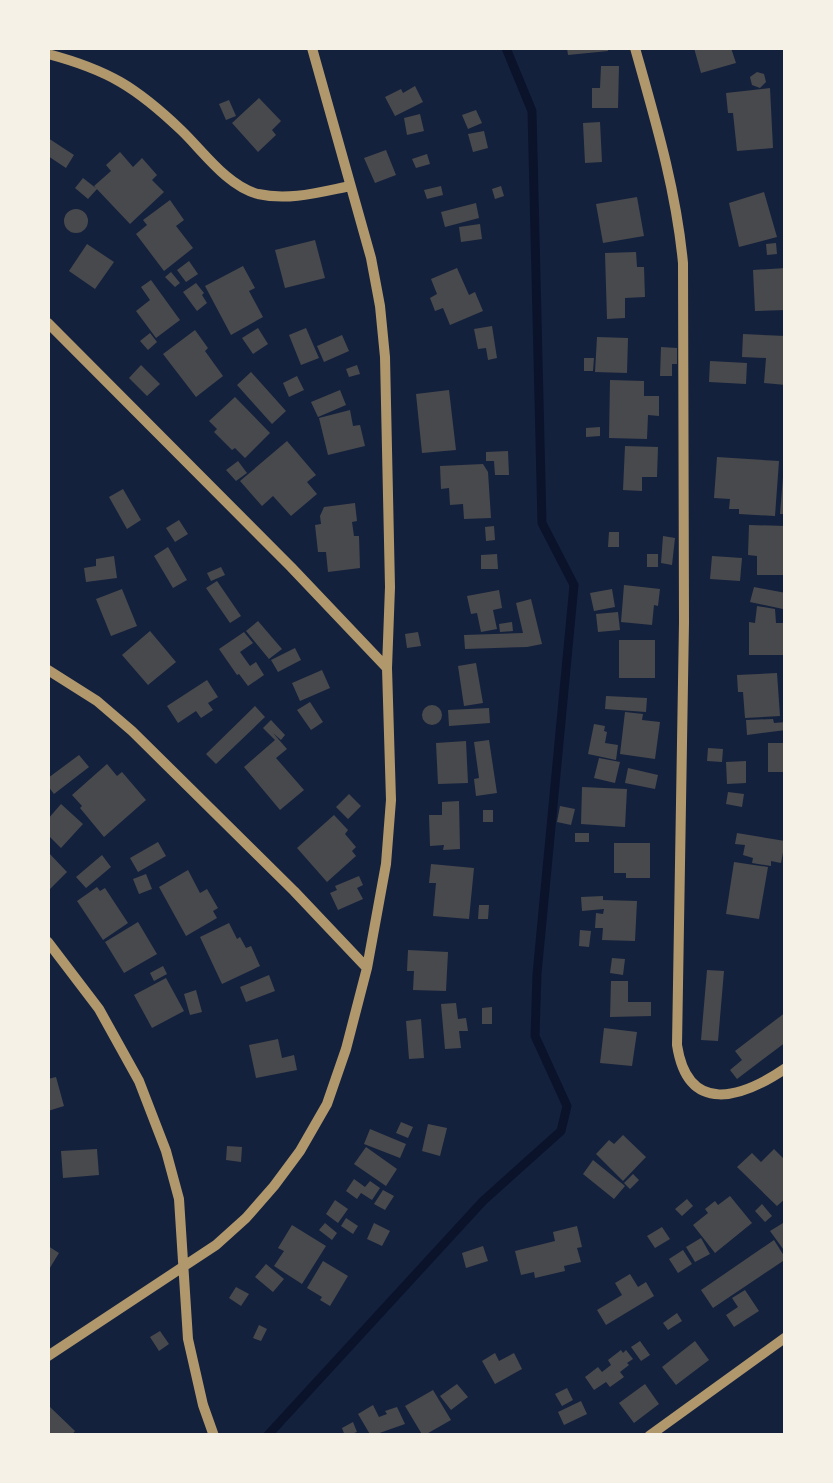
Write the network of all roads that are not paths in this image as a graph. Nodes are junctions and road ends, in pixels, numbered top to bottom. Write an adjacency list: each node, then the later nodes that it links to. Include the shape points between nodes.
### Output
1 (312, 48): 4 (street)
2 (635, 48): 10 (street, via 668,165 684,263 679,1059 694,1084 716,1096 747,1090)
3 (48, 54): 4 (street, via 112,76 253,193 300,196)
4 (350, 186): 6 (street, via 371,258 385,357)
5 (48, 323): 6 (street)
6 (387, 668): 9 (street, via 386,864)
7 (48, 670): 9 (street, via 132,731)
8 (48, 942): 11 (street, via 99,1009 139,1081 179,1199)
9 (367, 968): 11 (street, via 327,1104 300,1151 246,1218)
10 (786, 1068)
11 (185, 1267): 13 (street); 14 (street, via 188,1338)
12 (786, 1337): 15 (street)
13 (48, 1356)
14 (214, 1436)
15 (649, 1436)

